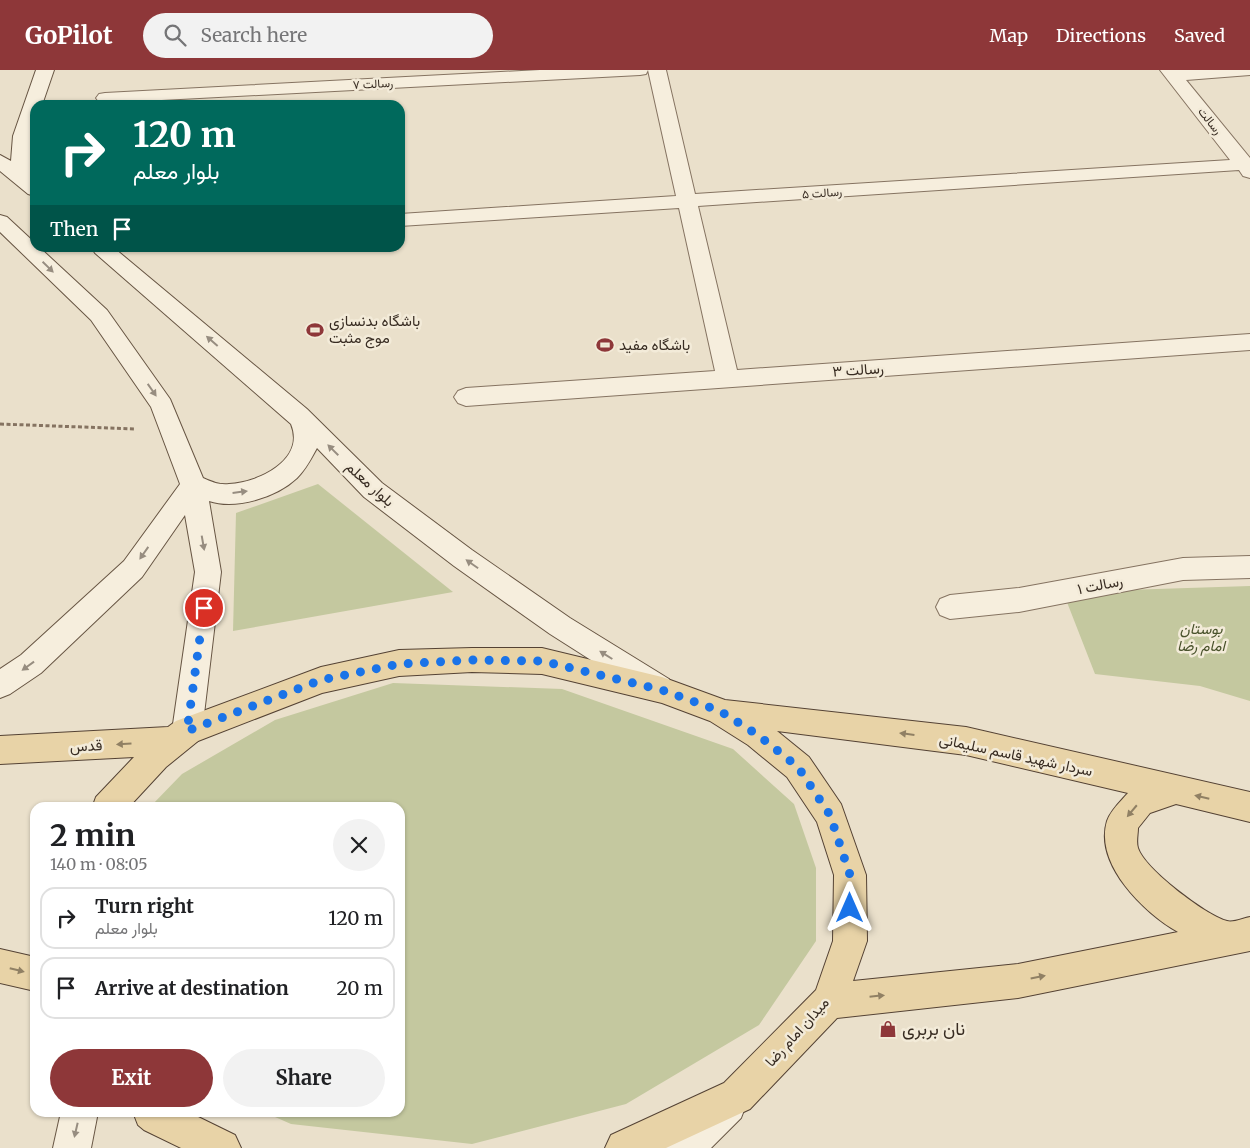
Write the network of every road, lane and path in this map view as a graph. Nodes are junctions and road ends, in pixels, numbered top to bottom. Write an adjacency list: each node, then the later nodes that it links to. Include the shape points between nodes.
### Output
1 (45, 70): 7 (street)
2 (640, 70): 6 (street, رسالت ۷)
3 (657, 70): 13 (street)
4 (1250, 70): 5 (street)
5 (1172, 73): 10 (street, رسالت)
6 (105, 98)
7 (35, 100)
8 (30, 113): 11 (street, via 22,136)
9 (0, 161): 11 (street)
10 (1248, 167): 13 (street, رسالت ۵)
11 (20, 177): 12 (street)
12 (30, 186)
13 (687, 202): 14 (street, رسالت ۵); 20 (street)
14 (405, 220)
15 (0, 221): 16 (street, one-way to 16)
16 (30, 249)
17 (33, 252): 24 (street, one-way to 24, via 99,315 162,405)
18 (107, 252): 22 (street, بلوار معلم, one-way to 18)
19 (1250, 342): 20 (street, رسالت ۳)
20 (728, 379): 21 (street, رسالت ۳)
21 (466, 397)
22 (299, 415): 25 (street, one-way to 22, via 215,493 242,493 269,485 290,470 304,451 306,432); 29 (street, بلوار معلم, one-way to 22, via 560,626 373,490)
23 (0, 424): 24 (path)
24 (172, 430): 25 (street)
25 (193, 485): 28 (street, one-way to 28, via 133,568 31,664); 31 (street, one-way to 31, via 208,572)
26 (1250, 566): 27 (street, رسالت ۱, via 1183,569 1019,600)
27 (950, 607)
28 (0, 684)
29 (662, 690): 30 (main road, میدان امام رضا); 31 (main road, میدان امام رضا, via 542,661 399,664 321,680)
30 (720, 711): 33 (main road, سردار شهید قاسم سلیمانی, one-way to 30, via 966,742); 39 (main road, میدان امام رضا, via 758,735 798,767 830,815 850,875 850,941)
31 (180, 736): 32 (main road, قدس, one-way to 32); 34 (main road, میدان امام رضا, via 132,779)
32 (0, 750)
33 (1175, 790): 35 (main road, سردار شهید قاسم سلیمانی, one-way to 33); 36 (main road, one-way to 36, via 1140,802 1122,823 1122,853 1143,882 1186,918)
34 (112, 802)
35 (1250, 807)
36 (1238, 936): 39 (main road, one-way to 36, via 1018,981)
37 (0, 966): 38 (main road, one-way to 38)
38 (30, 973)
39 (829, 1001): 40 (main road, میدان امام رضا)
40 (737, 1096): 45 (main road, میدان امام رضا); 46 (street)
41 (79, 1117): 43 (street, one-way to 43)
42 (157, 1117): 44 (main road)
43 (72, 1148)
44 (222, 1148)
45 (624, 1148)
46 (684, 1148)

